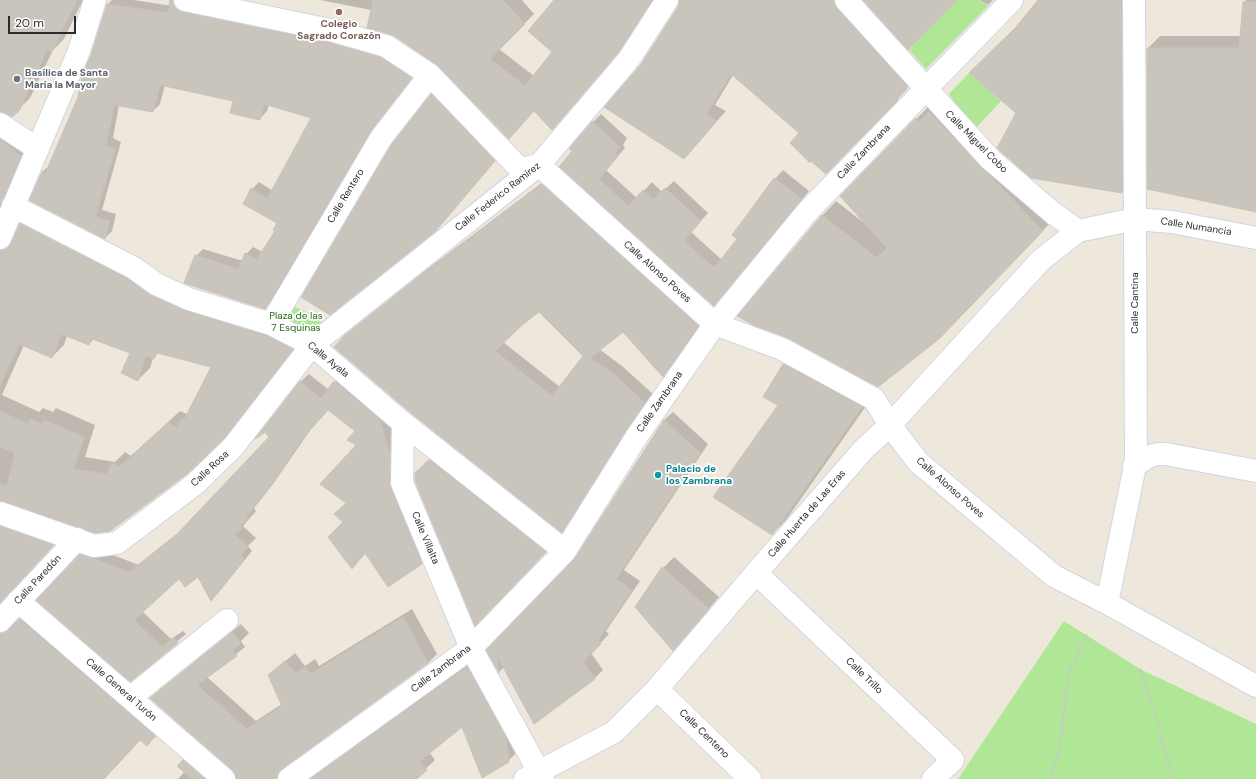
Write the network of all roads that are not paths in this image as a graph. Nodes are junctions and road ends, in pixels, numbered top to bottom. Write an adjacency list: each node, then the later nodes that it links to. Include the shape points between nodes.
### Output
1 (95, 0): 10 (street, via 79,51)
2 (185, 0): 7 (street, via 330,30 386,46)
3 (667, 0): 11 (street, Calle Federico Ramírez, via 629,59)
4 (846, 0): 8 (street, Calle Miguel Cobo)
5 (1012, 0): 8 (street, Calle Zambrana)
6 (1134, 0): 13 (street, Calle Cantina)
7 (430, 74): 11 (street, via 520,169); 17 (street, Calle Rentero, via 381,138)
8 (925, 89): 14 (street, Calle Miguel Cobo, via 990,159); 18 (street, Calle Zambrana, via 807,212)
9 (0, 124): 10 (street)
10 (38, 149): 12 (street)
11 (539, 165): 18 (street, Calle Alonso Poves); 19 (street, Calle Federico Ramírez)
12 (13, 206): 15 (street); 17 (street, Calle Ayala, via 134,268 156,284 189,299)
13 (1135, 219): 14 (street); 16 (street, Calle Numancia, via 1172,222); 22 (street, Calle Cantina)
14 (1078, 231): 21 (street, Calle Huerta de Las Eras, via 1041,260)
15 (0, 238)
16 (1256, 238)
17 (271, 324): 19 (street, Calle Ayala)
18 (715, 324): 21 (street, Calle Alonso Poves, via 782,349 874,399); 26 (street, Calle Zambrana, via 637,436)
19 (312, 345): 20 (street, Calle Ayala); 25 (street, Calle Rosa, via 233,447 195,484 117,543 94,546)
20 (403, 423): 26 (street, Calle Ayala); 32 (street, Calle Villalta, via 402,483)
21 (890, 425): 27 (street, Calle Huerta de Las Eras, via 864,449); 29 (street, Calle Alonso Poves, via 918,462 1054,576)
22 (1134, 466): 23 (street, via 1150,456 1166,454); 29 (street, Calle Cantina)
23 (1256, 471)
24 (0, 514): 25 (street, Calle Rosa)
25 (77, 539): 28 (street, Calle Paredón)
26 (565, 551): 32 (street, Calle Zambrana)
27 (756, 572): 34 (street, Calle Huerta de Las Eras); 40 (street, Calle Trillo, via 953,760)
28 (18, 601): 31 (street, Calle Paredón); 35 (street, Calle General Turón)
29 (1107, 603): 33 (street, Calle Alonso Poves)
30 (227, 620): 35 (street)
31 (0, 621)
32 (471, 648): 36 (street, Calle Villalta); 38 (street, Calle Zambrana)
33 (1256, 686)
34 (657, 690): 36 (street, Calle Huerta de Las Eras, via 614,732); 39 (street, Calle Centeno)
35 (131, 698): 37 (street, Calle General Turón)
36 (536, 776)
37 (224, 779)
38 (289, 779)
39 (750, 779)
40 (933, 779)

